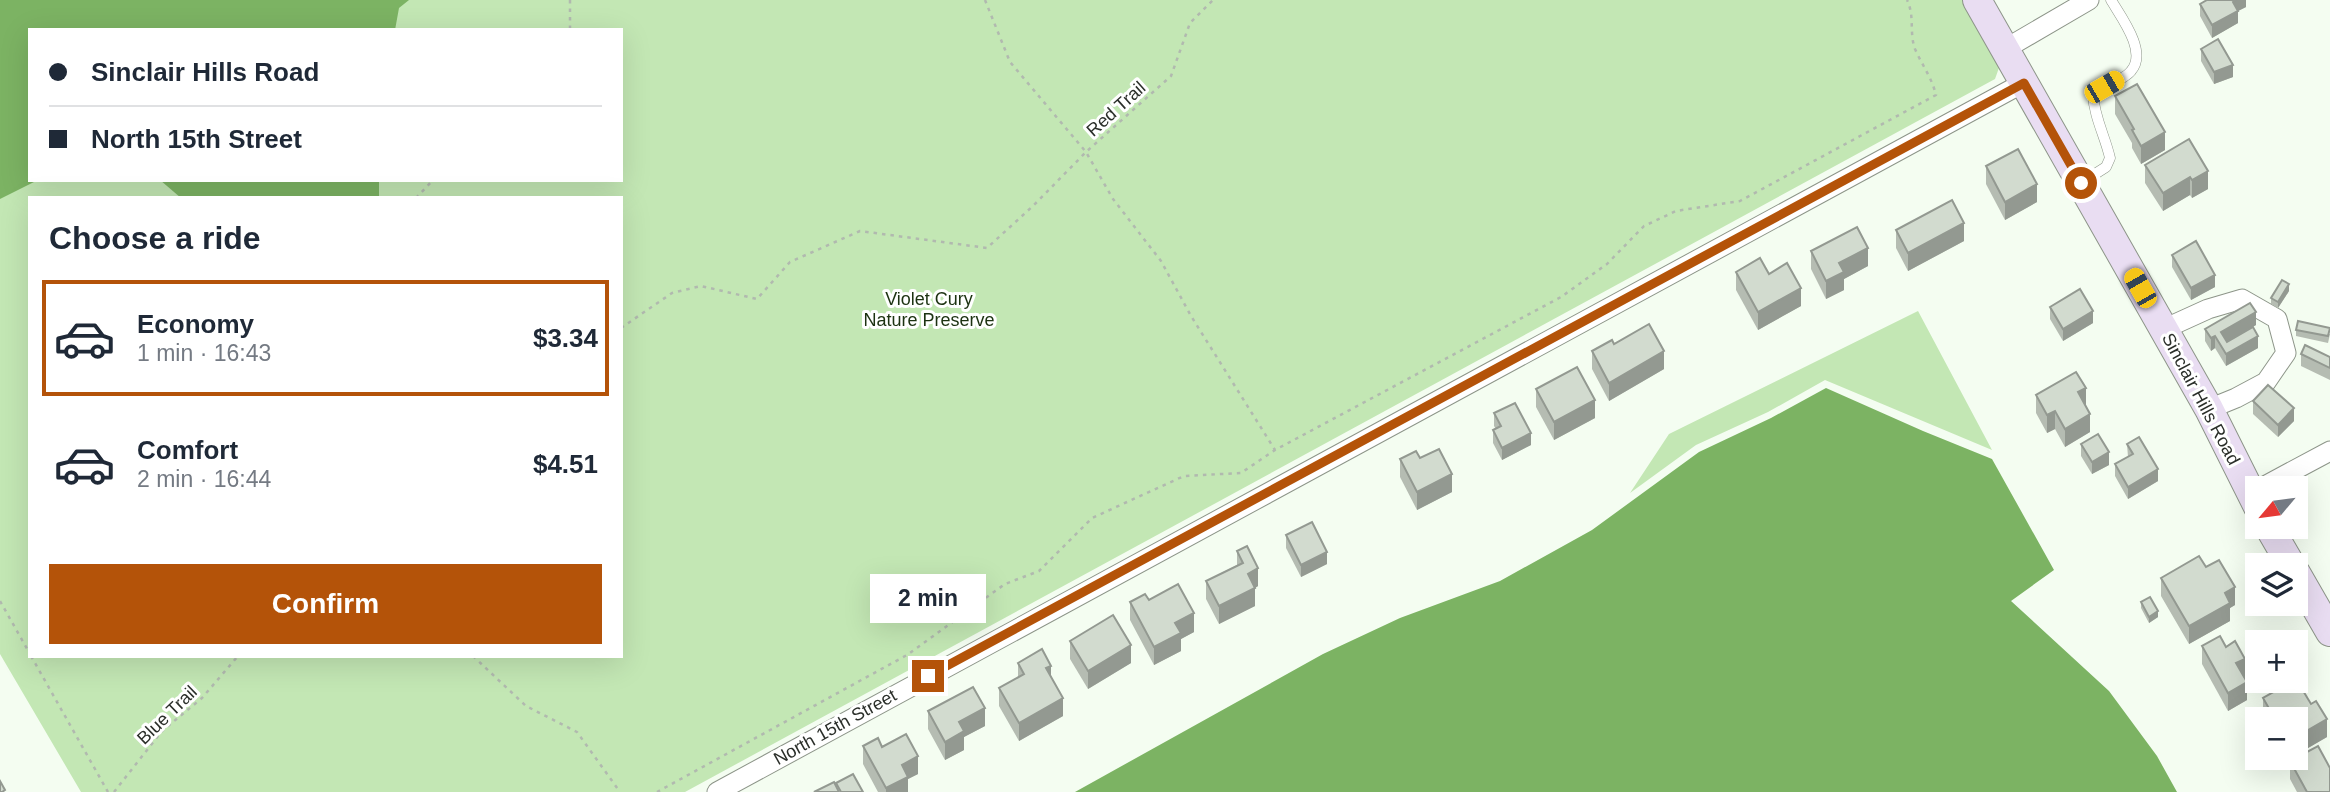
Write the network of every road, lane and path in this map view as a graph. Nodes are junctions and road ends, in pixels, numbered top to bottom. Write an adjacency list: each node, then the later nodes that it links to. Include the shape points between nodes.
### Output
1 (570, 0): 8 (path)
2 (985, 0): 11 (path, Red Trail, via 1010,61)
3 (1213, 0): 11 (path, Red Trail, via 1190,23 1171,76)
4 (1907, 0): 18 (path, via 1912,9 1914,47 1936,95 1740,201 1676,211 1644,226 1607,264 1561,297)
5 (1977, 0): 9 (street, Sinclair Hills Road)
6 (2088, 0): 9 (street)
7 (2111, 0): 13 (lane, via 2132,36 2137,57 2132,71 2093,94 2094,112 2110,158 2105,167)
8 (570, 28)
9 (2005, 49): 10 (street, Sinclair Hills Road)
10 (2024, 83): 13 (street, Sinclair Hills Road); 33 (street, North 15th Street)
11 (1086, 152): 15 (path, via 987,248 860,231 790,262 757,299 701,286 671,293); 18 (path, via 1113,199 1161,261)
12 (431, 182): 14 (path)
13 (2081, 183): 16 (street, Sinclair Hills Road)
14 (418, 196)
15 (623, 327)
16 (2164, 329): 17 (street, Sinclair Hills Road); 17 (street, via 2242,299 2277,319 2286,353 2266,382)
17 (2209, 409): 20 (street, Sinclair Hills Road)
18 (1275, 450): 32 (path, via 1241,473 1184,476 1092,518 1039,571 1005,584 907,655)
19 (2330, 451): 21 (street)
20 (2246, 476)
21 (2289, 476)
22 (2308, 594): 24 (street)
23 (0, 601): 25 (path)
24 (2330, 632)
25 (28, 651)
26 (32, 658): 29 (path)
27 (236, 658): 30 (path, Blue Trail, via 202,698 162,731)
28 (475, 658): 31 (path, via 526,706 577,732)
29 (108, 792)
30 (114, 792)
31 (620, 792)
32 (657, 792)
33 (717, 792)

